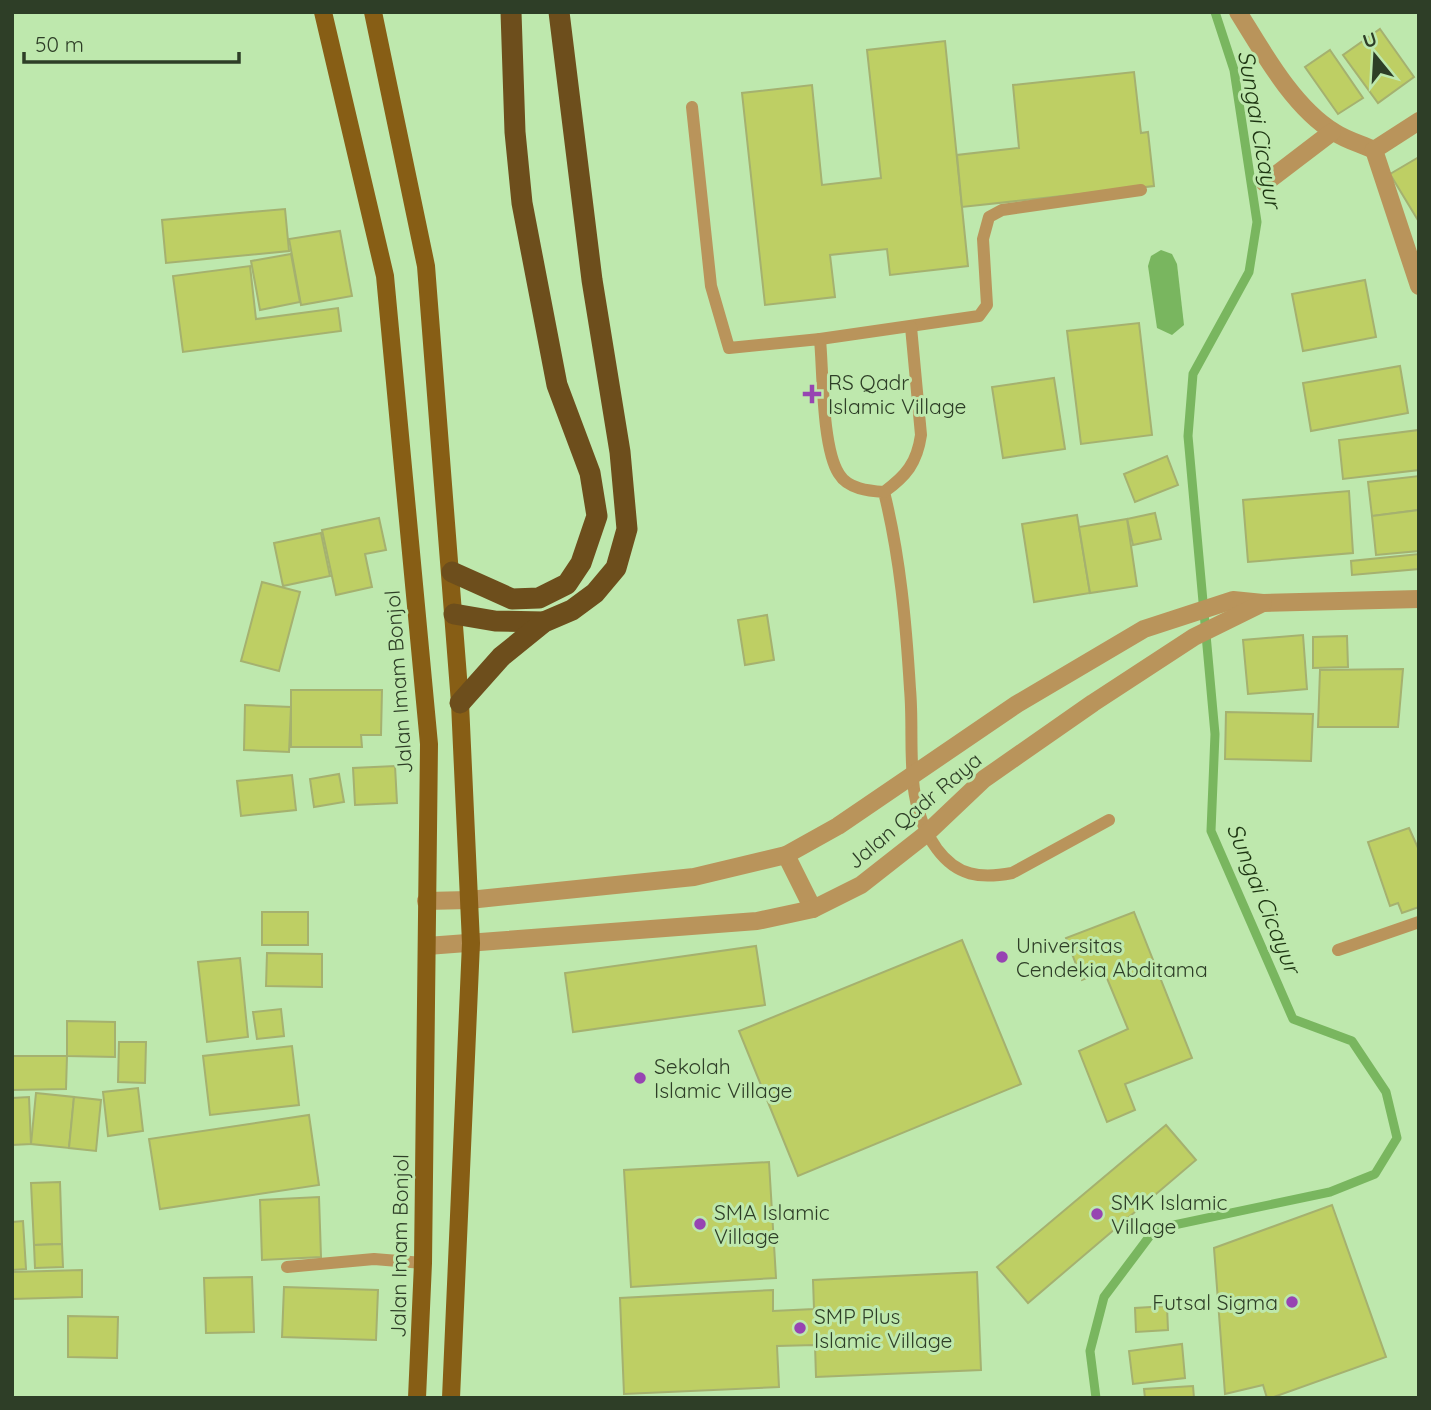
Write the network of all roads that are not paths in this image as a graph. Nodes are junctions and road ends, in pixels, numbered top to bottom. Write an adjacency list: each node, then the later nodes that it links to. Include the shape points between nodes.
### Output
1 (323, 12): 27 (main road, Jalan Imam Bonjol, via 385,276 429,744)
2 (373, 12): 16 (main road, via 426,266)
3 (511, 12): 16 (highway, via 524,216 557,385 590,473 597,516 581,564 568,584 539,598 512,599)
4 (559, 12): 20 (highway, via 627,529 616,568 595,593)
5 (1238, 12): 8 (street, via 1276,74)
6 (692, 107): 14 (lane, via 711,286 729,348)
7 (1419, 121): 9 (street)
8 (1332, 132): 9 (street); 10 (street)
9 (1374, 150): 12 (street)
10 (1265, 183)
11 (1140, 190): 13 (lane, via 1002,210 989,217 984,239 984,311 979,316)
12 (1419, 286)
13 (911, 327): 14 (lane); 15 (lane, via 921,435 905,477)
14 (820, 339): 15 (lane, via 827,427 839,475 866,490)
15 (884, 492): 22 (lane, via 896,538 911,691)
16 (452, 572): 19 (main road)
17 (1419, 599): 18 (street, Jalan Qadr Raya, via 1263,603)
18 (1235, 608): 22 (street, Jalan Qadr Raya, via 1190,611 1144,629 1017,704); 24 (street, Jalan Qadr Raya, via 984,779)
19 (454, 614): 20 (highway); 21 (main road)
20 (544, 622): 21 (highway, via 501,657)
21 (460, 703): 26 (main road)
22 (913, 776): 24 (lane, via 916,810); 25 (street, Jalan Qadr Raya)
23 (1109, 820): 24 (lane, via 1012,873 997,876 960,872)
24 (926, 834): 28 (street, Jalan Qadr Raya, via 861,885)
25 (786, 855): 26 (street, Jalan Qadr Raya, via 694,877); 28 (street)
26 (470, 900): 27 (street, Jalan Qadr Raya); 30 (main road)
27 (426, 901): 31 (main road, Jalan Imam Bonjol)
28 (813, 909): 30 (street, Jalan Qadr Raya, via 757,921)
29 (1419, 922): 32 (lane)
30 (471, 943): 31 (street, Jalan Qadr Raya); 36 (main road)
31 (427, 946): 33 (main road, Jalan Imam Bonjol)
32 (1338, 950)
33 (423, 1263): 34 (lane, via 374,1259); 35 (main road, Jalan Imam Bonjol)
34 (286, 1267)
35 (417, 1398)
36 (451, 1398)

